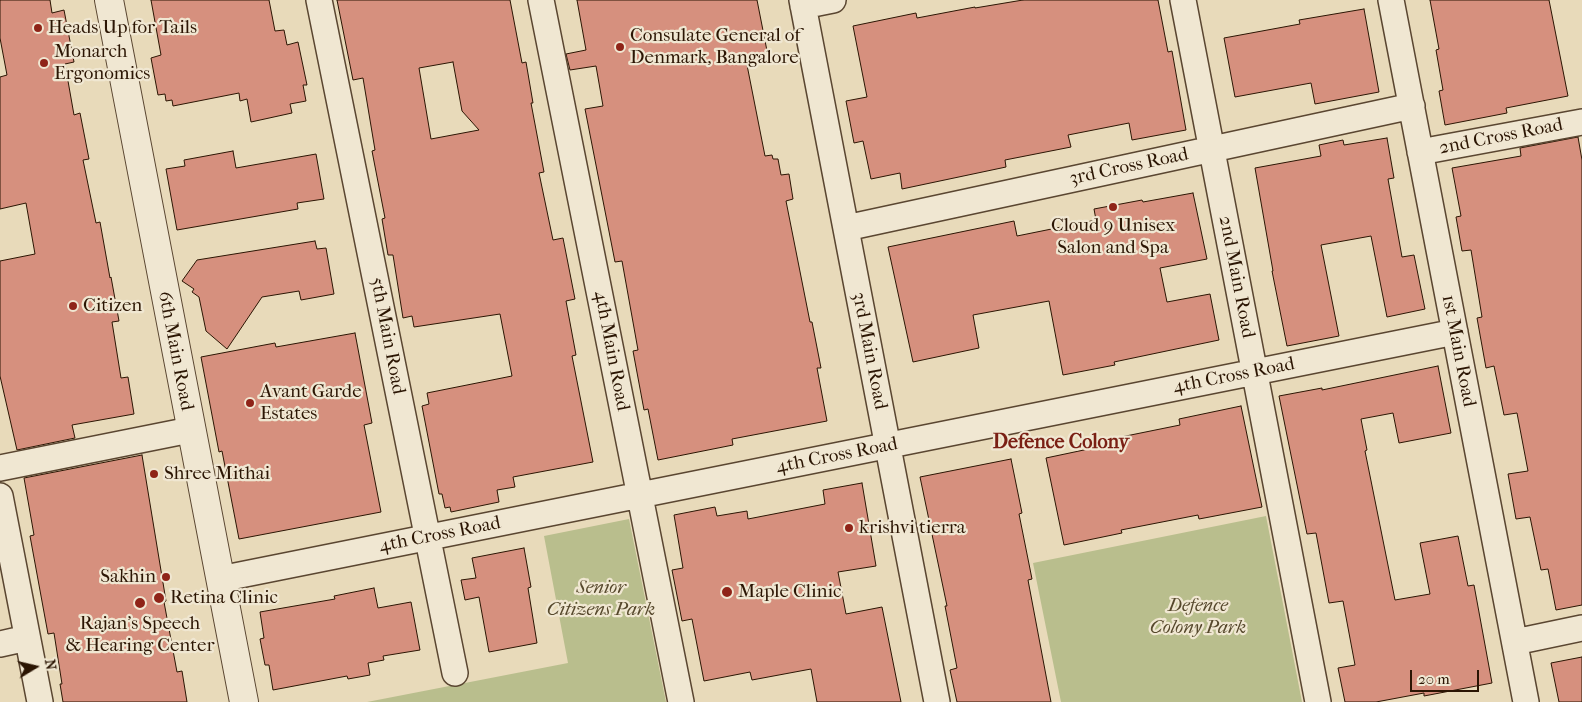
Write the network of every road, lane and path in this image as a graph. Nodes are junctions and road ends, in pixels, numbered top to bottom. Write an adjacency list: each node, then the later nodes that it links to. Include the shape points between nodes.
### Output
1 (109, 0): 15 (street, 6th Main Road)
2 (318, 0): 20 (street, 5th Main Road)
3 (540, 0): 18 (street, 4th Main Road)
4 (833, 0): 7 (street)
5 (1183, 0): 10 (street, 2nd Main Road)
6 (1391, 0): 8 (street, 1st Main Road)
7 (802, 3): 12 (street, 3rd Main Road)
8 (1412, 106): 10 (street, 3rd Cross Road); 11 (street, 1st Main Road)
9 (1582, 122): 11 (street, 2nd Cross Road)
10 (1212, 149): 12 (street, 3rd Cross Road); 14 (street, 2nd Main Road)
11 (1420, 152): 13 (street, 1st Main Road)
12 (846, 228): 16 (street, 3rd Main Road)
13 (1455, 332): 14 (street, 4th Cross Road); 24 (street, 1st Main Road)
14 (1254, 372): 16 (street, 4th Cross Road); 31 (street, 2nd Main Road)
15 (190, 430): 17 (street); 21 (street, 6th Main Road)
16 (888, 445): 18 (street, 4th Cross Road); 30 (street, 3rd Main Road)
17 (0, 468)
18 (640, 495): 20 (street, 4th Cross Road); 29 (street, 4th Main Road)
19 (0, 496): 23 (street)
20 (427, 538): 21 (street, 4th Cross Road); 26 (street, 5th Main Road)
21 (220, 579): 28 (street, 6th Main Road)
22 (1582, 628): 24 (street)
23 (28, 638): 25 (street); 27 (street)
24 (1514, 642): 32 (street, 1st Main Road)
25 (0, 644)
26 (455, 673)
27 (40, 702)
28 (244, 702)
29 (681, 702)
30 (937, 702)
31 (1318, 702)
32 (1526, 702)

